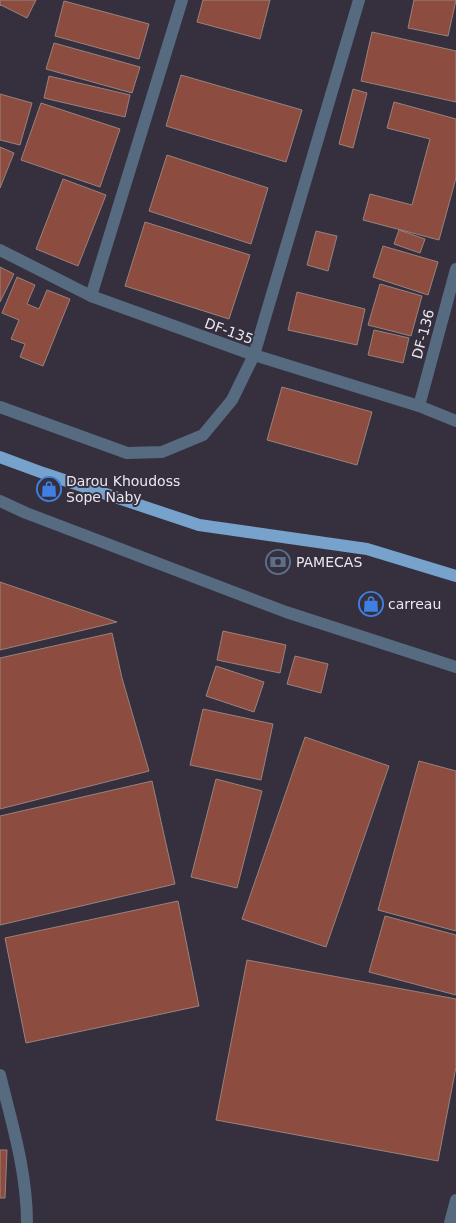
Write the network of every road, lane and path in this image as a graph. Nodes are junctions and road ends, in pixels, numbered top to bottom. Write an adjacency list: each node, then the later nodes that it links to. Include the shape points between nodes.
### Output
1 (182, 0): 5 (street)
2 (359, 0): 6 (street)
3 (0, 250): 5 (street, DF-135 / DF-135)
4 (456, 269): 7 (street, DF-136 / DF-136)
5 (91, 296): 6 (street, DF-135 / DF-135)
6 (254, 356): 7 (street, DF-135 / DF-135); 8 (street, via 232,400 203,435 162,452 127,453)
7 (419, 406): 9 (street, DF-135 / DF-135)
8 (0, 407)
9 (456, 421)
10 (0, 457): 12 (main road, via 199,525 367,549)
11 (0, 501): 13 (street, via 286,612)
12 (456, 576)
13 (456, 667)
14 (0, 1075): 16 (street, via 24,1171)
15 (456, 1200): 17 (street)
16 (28, 1223)
17 (450, 1223)

